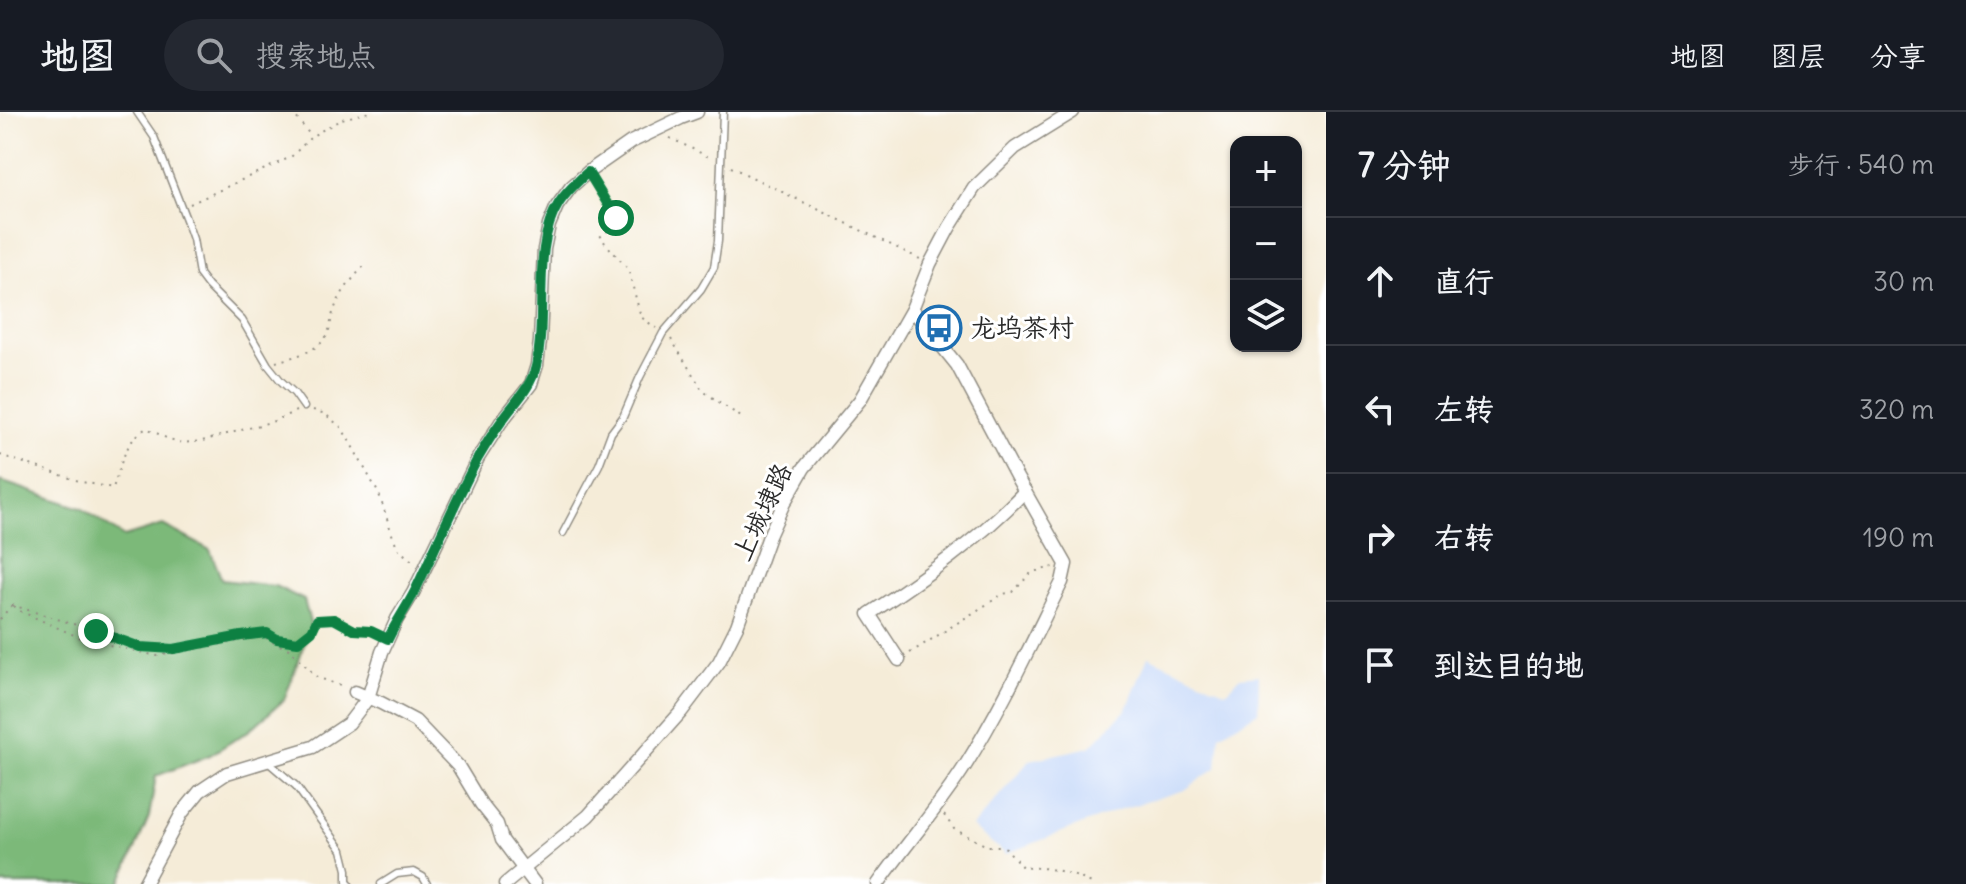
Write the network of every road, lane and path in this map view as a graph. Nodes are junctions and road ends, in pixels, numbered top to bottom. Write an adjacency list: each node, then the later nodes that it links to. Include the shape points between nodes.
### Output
1 (137, 112): 11 (lane, via 154,137)
2 (292, 112): 8 (path)
3 (369, 112): 8 (path, via 342,119)
4 (697, 112): 7 (street)
5 (723, 112): 9 (lane)
6 (1073, 112): 12 (street, 上城埭路, via 1015,148 974,188)
7 (654, 131): 9 (path); 10 (street)
8 (312, 136): 11 (path, via 291,157)
9 (721, 163): 12 (path); 15 (lane, via 714,267)
10 (588, 172): 15 (path, via 616,218 600,237 628,269 641,317); 23 (street, via 557,206 549,225 540,341 531,384 478,458)
11 (181, 208): 16 (lane, via 199,274 242,320)
12 (930, 264): 14 (street, 上城埭路)
13 (364, 266): 16 (path, via 347,284 322,342)
14 (912, 309): 20 (street, via 957,365); 32 (street, 上城埭路, via 860,400 804,468 784,503 719,662 588,816)
15 (663, 333): 18 (path, via 672,339 703,391); 21 (lane)
16 (268, 365): 17 (lane)
17 (304, 407): 19 (path, via 202,441 183,443 147,428 129,444 113,488); 23 (path, via 325,414 342,428 379,494 399,550)
18 (741, 417)
19 (0, 455)
20 (1025, 491): 22 (street); 27 (street, via 1001,517 869,614)
21 (563, 533)
22 (1066, 564): 27 (path, via 1032,572 1013,592); 31 (street, via 1062,582 993,719)
23 (424, 570): 26 (street)
24 (12, 605): 25 (path); 26 (path, via 140,647 174,649 267,633 298,642 317,620 334,619); 28 (path, via 83,639 157,656 264,636 289,649 317,677)
25 (0, 619)
26 (388, 639): 29 (street)
27 (899, 660)
28 (355, 692): 29 (street)
29 (368, 698): 30 (street, via 349,723 313,747); 32 (street, via 415,721 458,766)
30 (268, 762): 33 (street, via 227,773 200,791 182,813); 34 (lane, via 296,786 342,850)
31 (937, 807): 39 (street); 40 (path, via 954,829 987,846 1006,848 1023,868 1064,871)
32 (525, 869): 37 (street, 上城埭路); 38 (street)
33 (144, 884)
34 (349, 884)
35 (381, 884): 36 (lane, via 414,872)
36 (427, 884)
37 (505, 884)
38 (535, 884)
39 (878, 884)
40 (1094, 884)

